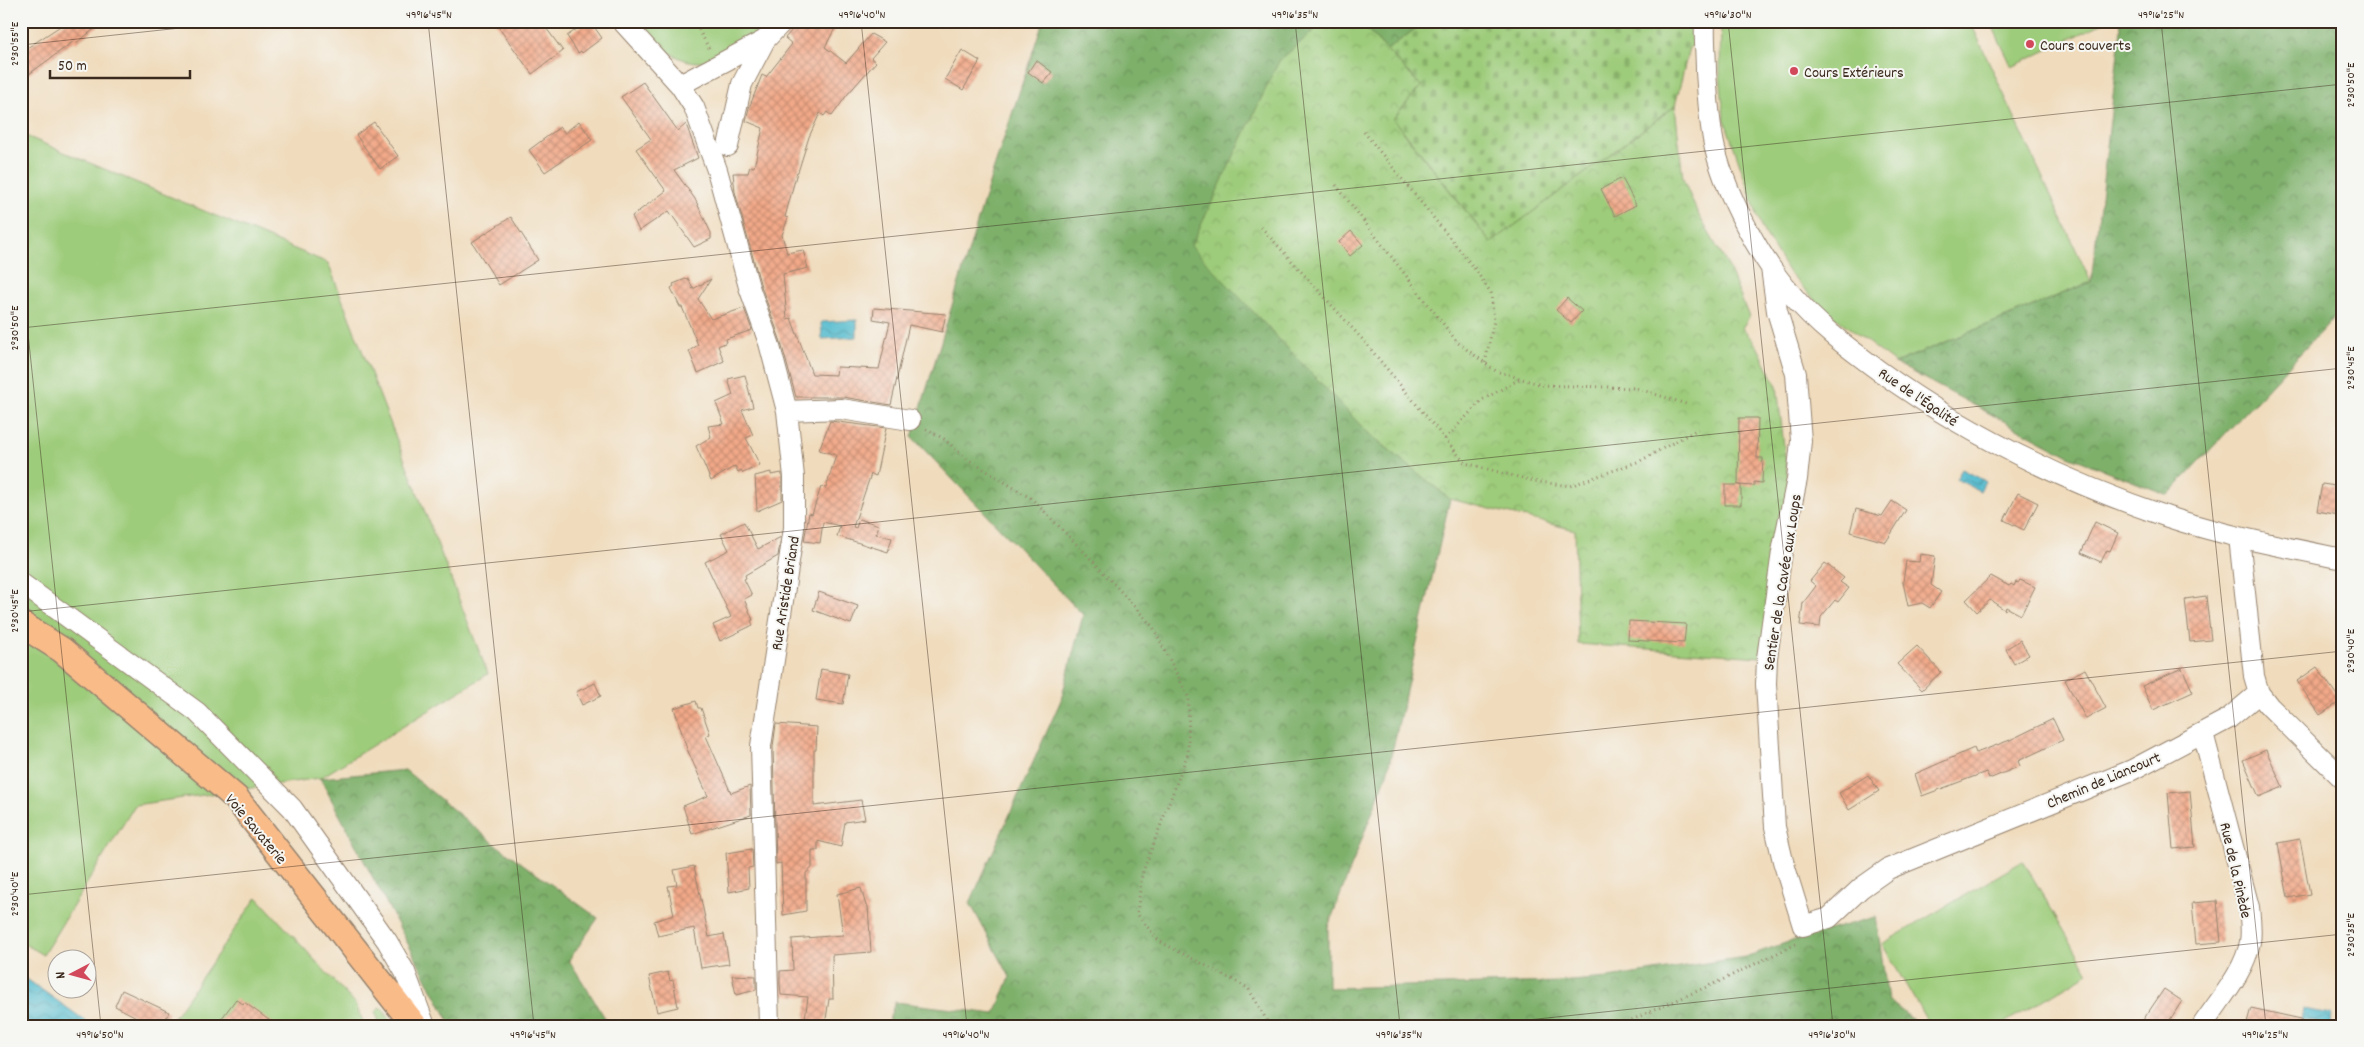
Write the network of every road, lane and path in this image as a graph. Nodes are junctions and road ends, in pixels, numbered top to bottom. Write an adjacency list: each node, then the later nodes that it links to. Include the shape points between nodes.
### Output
1 (622, 21): 9 (street, Rue Aristide Briand)
2 (694, 21): 8 (path, via 708,49)
3 (733, 21): 6 (path, via 738,32)
4 (784, 21): 7 (street)
5 (1705, 21): 14 (street, Rue de l'Égalité, via 1708,106 1716,151 1745,223)
6 (731, 36)
7 (764, 40): 9 (street); 11 (street, via 742,84)
8 (716, 45)
9 (680, 85): 18 (street, Rue Aristide Briand, via 694,107 717,170)
10 (1364, 132): 15 (path, via 1491,293 1494,321)
11 (728, 146)
12 (1336, 185): 15 (path, via 1458,343)
13 (1261, 227): 21 (path, via 1363,340)
14 (1771, 268): 22 (street, Rue de l'Égalité, via 1792,296 1829,333 1896,383 1960,424 2088,487 2169,517); 29 (street, Sentier de la Cavée aux Loups, via 1777,311 1796,374 1801,441 1782,552 1766,684 1775,827)
15 (1485, 363): 16 (path, via 1496,371)
16 (1520, 378): 17 (path, via 1542,385 1636,388); 21 (path, via 1482,400)
17 (1686, 404)
18 (787, 412): 19 (street, via 841,409); 32 (street, Rue Aristide Briand, via 794,477 794,528 762,746)
19 (910, 420): 33 (path, via 944,439 967,459 1032,499 1153,627 1188,698 1188,753 1142,874 1137,914 1159,941 1248,988)
20 (1698, 429): 21 (path, via 1640,461 1570,486 1533,481 1465,463)
21 (1445, 439)
22 (2239, 537): 23 (street, Rue de l'Égalité); 26 (street, via 2254,676)
23 (2343, 559)
24 (21, 583): 31 (street, via 197,712 292,808 387,941 405,972)
25 (21, 624): 30 (main road, Voie Savaterie, via 62,650 236,798)
26 (2259, 693): 27 (street, Chemin de Liancourt, via 2237,712); 28 (street)
27 (2203, 733): 29 (street, Chemin de Liancourt, via 2132,770 1888,869 1861,888 1829,918); 35 (street, Rue de la Pinède, via 2249,907 2251,931 2244,961)
28 (2343, 779)
29 (1803, 926): 34 (path, via 1799,942)
30 (415, 1026)
31 (424, 1026)
32 (769, 1026)
33 (1270, 1026)
34 (1618, 1026)
35 (2202, 1026)

